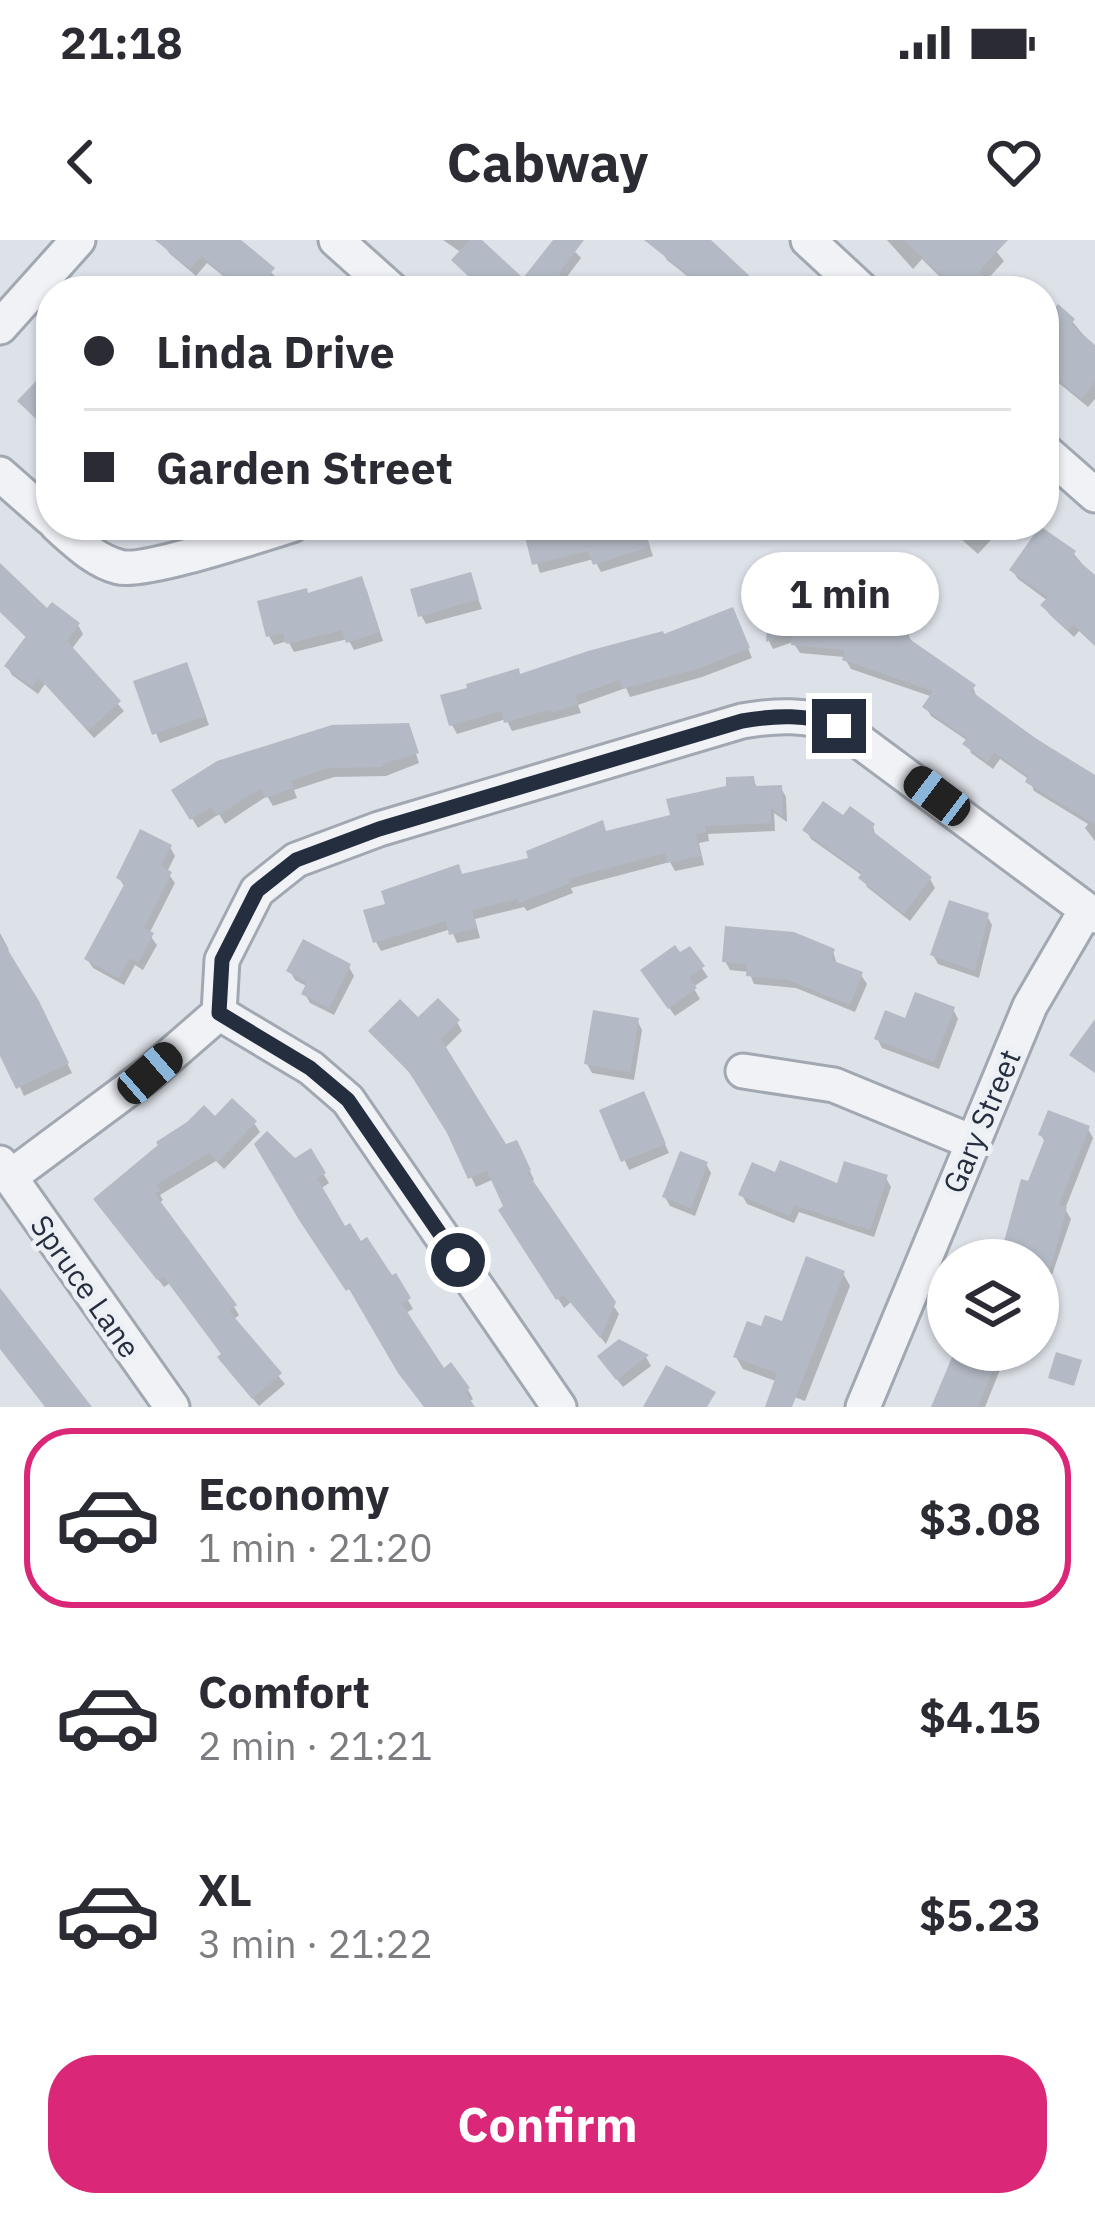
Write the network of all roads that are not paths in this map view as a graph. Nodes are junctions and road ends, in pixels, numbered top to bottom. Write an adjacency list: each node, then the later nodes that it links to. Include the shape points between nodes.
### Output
1 (78, 240): 4 (street)
2 (336, 240): 5 (street)
3 (808, 240): 6 (street)
4 (46, 276)
5 (377, 276)
6 (847, 276)
7 (36, 287): 8 (street)
8 (0, 327)
9 (1059, 463): 11 (street)
10 (0, 474): 12 (street)
11 (1095, 495)
12 (36, 506)
13 (75, 540): 14 (street, via 123,569)
14 (240, 540)
15 (1091, 913): 16 (street, via 862,740 815,717 767,716 296,860 257,891 222,960); 18 (street, Gary Street, via 1030,1006)
16 (219, 1013): 19 (street, via 150,1073); 21 (street, via 348,1100)
17 (743, 1072): 18 (street, via 834,1084)
18 (972, 1142): 22 (street, Gary Street)
19 (5, 1170): 20 (street, Spruce Lane)
20 (172, 1407)
21 (559, 1407)
22 (863, 1407)

